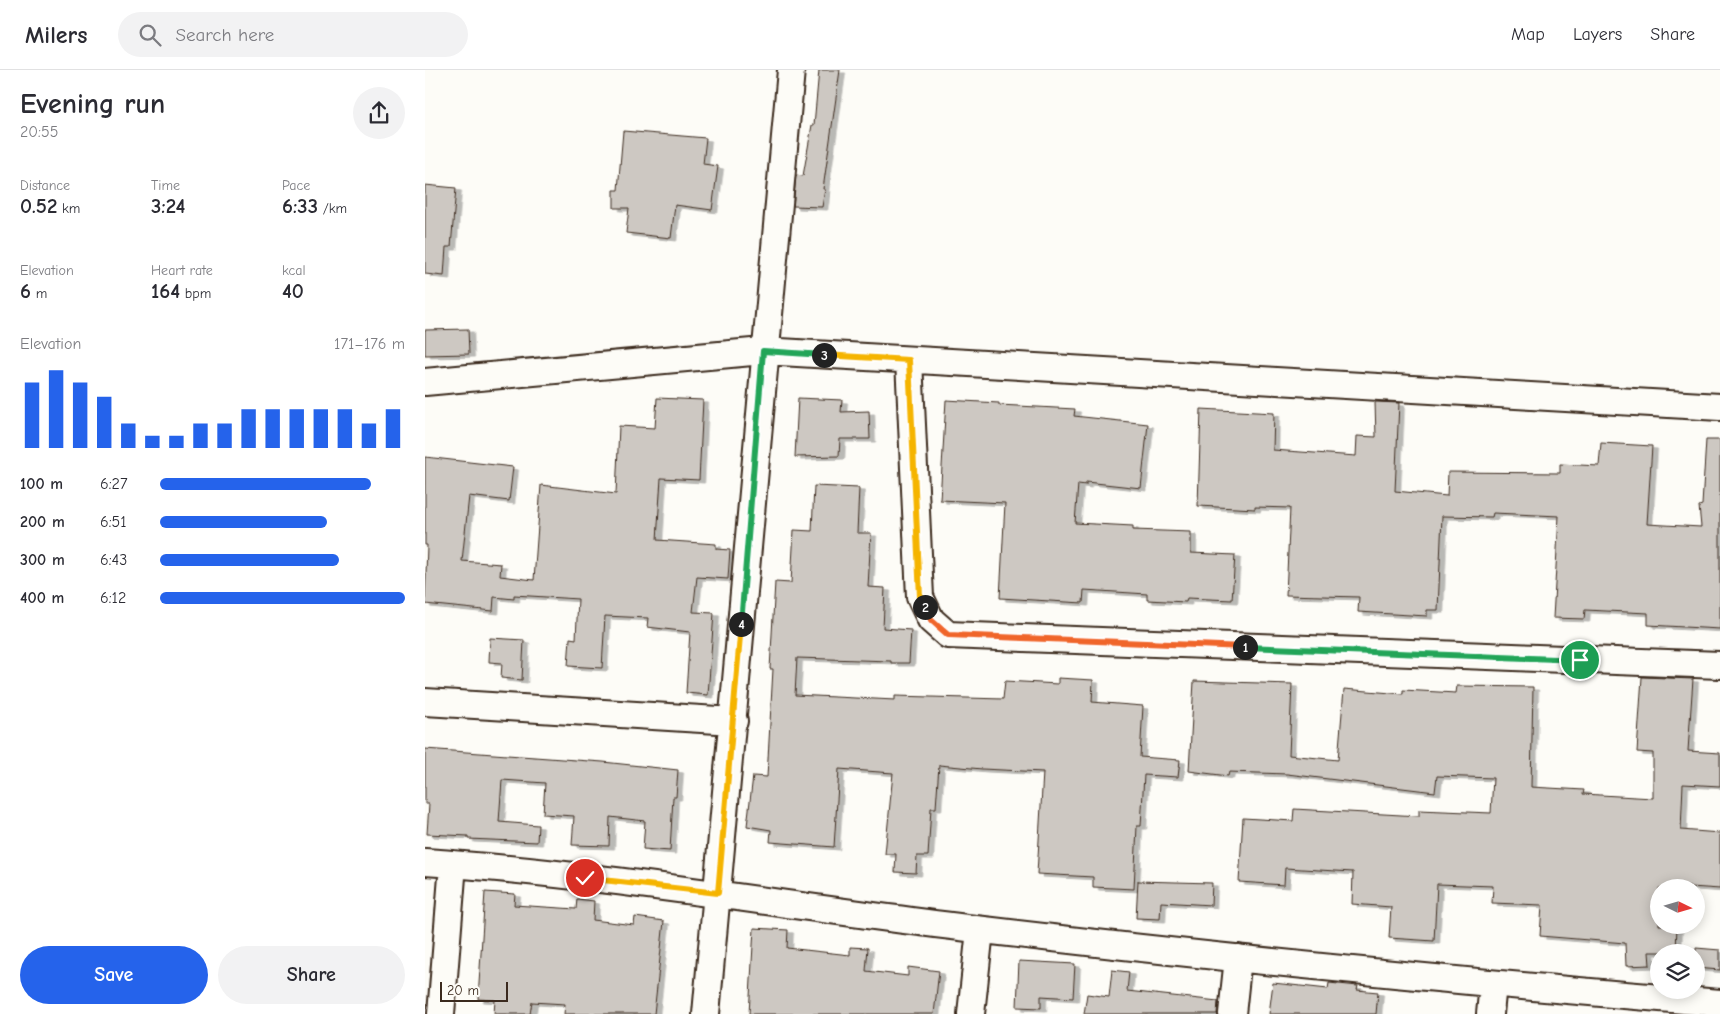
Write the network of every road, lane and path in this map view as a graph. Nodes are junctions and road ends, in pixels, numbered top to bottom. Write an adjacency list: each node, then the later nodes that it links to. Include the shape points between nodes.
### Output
1 (791, 70): 2 (street)
2 (763, 351): 3 (street); 4 (street); 8 (street)
3 (909, 360): 5 (street); 6 (street, via 920,597 931,620 948,635)
4 (425, 382)
5 (1720, 407)
6 (1720, 665)
7 (425, 702): 8 (street)
8 (733, 721): 11 (street)
9 (425, 862): 10 (street)
10 (453, 864): 11 (street); 16 (street)
11 (718, 893): 12 (street); 17 (street)
12 (981, 930): 13 (street); 18 (street)
13 (1238, 958): 14 (street); 19 (street)
14 (1493, 984): 15 (street); 20 (street)
15 (1720, 1003)
16 (441, 1014)
17 (706, 1014)
18 (971, 1014)
19 (1232, 1014)
20 (1491, 1014)

